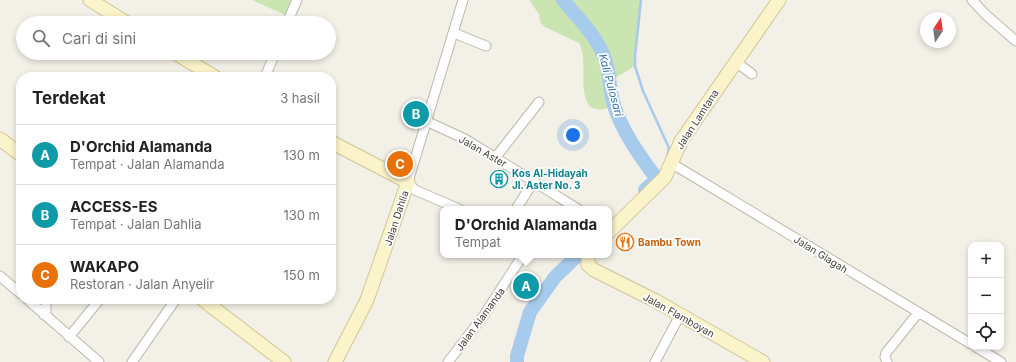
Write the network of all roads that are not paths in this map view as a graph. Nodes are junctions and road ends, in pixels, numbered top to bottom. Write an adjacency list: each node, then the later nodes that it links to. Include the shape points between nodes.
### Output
1 (90, 0): 6 (street)
2 (297, 0): 7 (street)
3 (463, 0): 8 (street, Jalan Dahlia)
4 (779, 0): 13 (street, Jalan Lamtana)
5 (972, 0): 9 (street)
6 (116, 16)
7 (291, 16)
8 (454, 33): 10 (street); 18 (street, Jalan Dahlia)
9 (1016, 41)
10 (486, 46)
11 (187, 60): 14 (street)
12 (272, 60): 15 (street)
13 (736, 62): 16 (street); 23 (street, Jalan Lamtana, via 681,141)
14 (207, 72)
15 (267, 72)
16 (752, 74)
17 (539, 102): 22 (street)
18 (426, 121): 22 (street, Jalan Aster, via 465,139); 25 (street, Jalan Dahlia)
19 (0, 139): 21 (street)
20 (336, 145): 25 (street)
21 (16, 151)
22 (495, 158): 24 (street, Jalan Aster)
23 (671, 164): 29 (street, Jalan Lamtana, via 660,183); 39 (street, Jalan Glagah)
24 (534, 181): 27 (street); 28 (street, Jalan Aster)
25 (408, 182): 26 (street, via 415,190); 49 (street, Jalan Dahlia, via 367,300)
26 (452, 206)
27 (518, 206)
28 (573, 206)
29 (612, 229)
30 (521, 258): 50 (street, Jalan Alamanda, via 484,315)
31 (588, 258): 41 (street, Jalan Flamboyan, via 588,264 594,270)
32 (0, 276): 33 (street)
33 (16, 290)
34 (32, 304): 40 (street)
35 (46, 304): 40 (street)
36 (96, 304): 42 (street)
37 (173, 304): 47 (street)
38 (209, 304): 48 (street)
39 (918, 313): 43 (street, Jalan Glagah); 52 (street, via 886,353)
40 (44, 315): 42 (street)
41 (680, 315): 45 (street, Jalan Flamboyan); 51 (street)
42 (69, 337): 46 (street)
43 (968, 342)
44 (981, 350): 53 (street)
45 (756, 360)
46 (99, 362)
47 (132, 362)
48 (284, 362)
49 (335, 362)
50 (448, 362)
51 (654, 362)
52 (886, 362)
53 (1001, 362)

